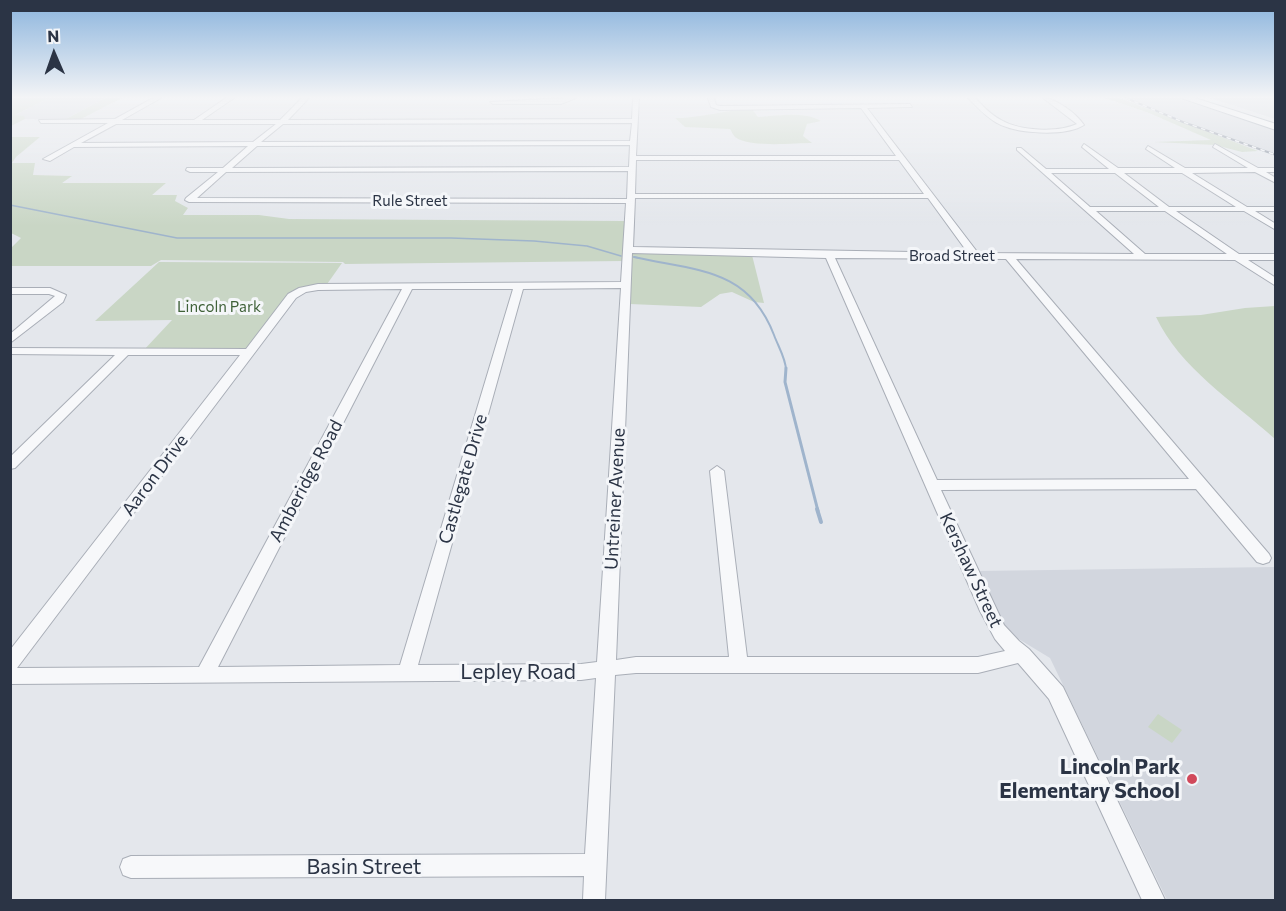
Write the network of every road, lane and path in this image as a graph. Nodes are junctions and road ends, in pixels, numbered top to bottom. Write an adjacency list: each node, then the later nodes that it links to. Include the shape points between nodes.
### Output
1 (81, 141): 5 (street)
2 (260, 141): 6 (street)
3 (888, 141): 12 (street)
4 (633, 143): 6 (street); 11 (street, Untreiner Avenue)
5 (72, 145): 6 (street); 13 (street)
6 (255, 145): 16 (street)
7 (1084, 146): 19 (street)
8 (1215, 146): 21 (street)
9 (1148, 148): 20 (street)
10 (1019, 149): 18 (street)
11 (633, 158): 12 (street); 14 (street, Untreiner Avenue)
12 (901, 158): 23 (street)
13 (47, 159)
14 (632, 169): 16 (street); 24 (street, Untreiner Avenue)
15 (190, 170): 16 (street)
16 (224, 170): 24 (street, Rule Street, via 189,200)
17 (1275, 170): 21 (street)
18 (1045, 171): 19 (street); 25 (street)
19 (1117, 171): 20 (street); 26 (street)
20 (1188, 171): 21 (street); 27 (street)
21 (1258, 171): 22 (street)
22 (1275, 181)
23 (931, 196): 24 (street, Rule Street); 32 (street)
24 (630, 198): 30 (street, Untreiner Avenue)
25 (1089, 209): 26 (street); 34 (street)
26 (1168, 209): 27 (street); 36 (street)
27 (1247, 209): 28 (street); 29 (street)
28 (1275, 209)
29 (1275, 228)
30 (628, 250): 31 (street, Broad Street); 38 (street, Untreiner Avenue)
31 (829, 255): 32 (street, Broad Street); 49 (street, Kershaw Street)
32 (975, 256): 33 (street, Broad Street)
33 (1008, 256): 34 (street, Broad Street); 48 (street)
34 (1143, 257): 36 (street, Broad Street)
35 (1275, 257): 36 (street, Broad Street)
36 (1236, 258): 37 (street)
37 (1275, 283)
38 (626, 285): 40 (street); 54 (street, Untreiner Avenue)
39 (409, 286): 40 (street); 45 (street, Aaron Drive, via 303,290 292,296); 56 (street, Amberidge Road)
40 (519, 286): 55 (street, Castlegate Drive)
41 (10, 291): 42 (street, via 50,291 61,295)
42 (10, 340)
43 (10, 351): 44 (street)
44 (124, 352): 45 (street); 46 (street)
45 (249, 352): 52 (street, Aaron Drive)
46 (10, 465)
47 (717, 471): 53 (street)
48 (1200, 484): 49 (street); 50 (street)
49 (931, 485): 51 (street, Kershaw Street, via 988,611 1004,639)
50 (1263, 558)
51 (1023, 654): 53 (street, Lepley Road, via 978,665); 61 (street, Kershaw Street, via 1056,693)
52 (10, 664)
53 (738, 664): 54 (street, Lepley Road)
54 (607, 668): 55 (street, Lepley Road, via 581,672); 58 (street, Untreiner Avenue)
55 (407, 672): 56 (street, Lepley Road)
56 (204, 675): 57 (street, Lepley Road)
57 (10, 676)
58 (596, 866): 59 (street, Basin Street); 60 (street, Untreiner Avenue)
59 (131, 867)
60 (594, 900)
61 (1154, 900)

